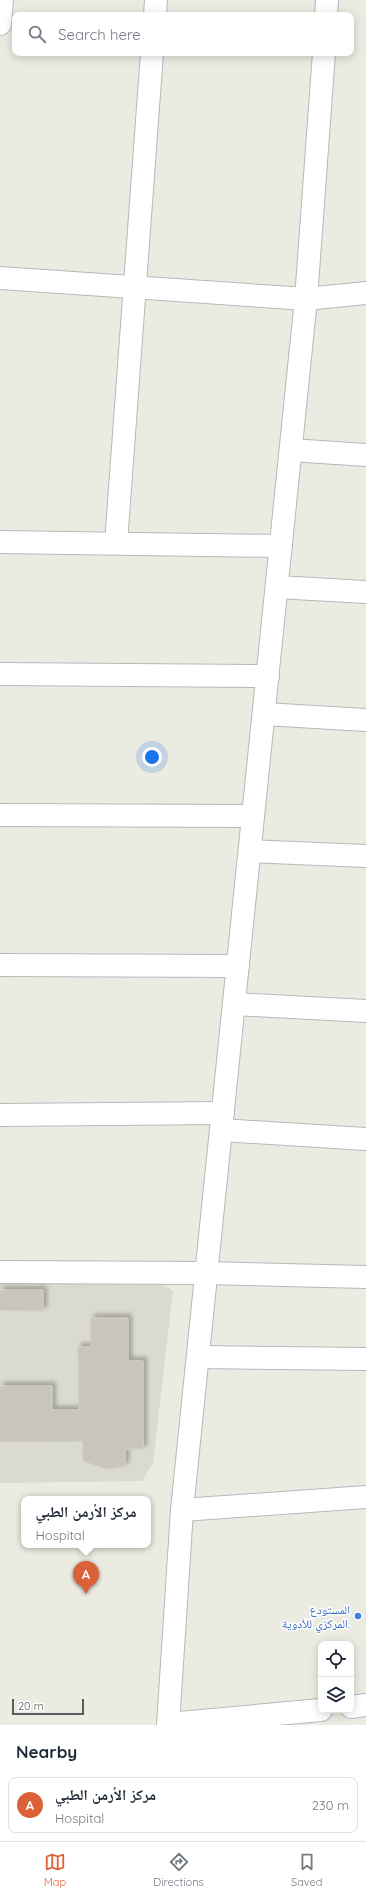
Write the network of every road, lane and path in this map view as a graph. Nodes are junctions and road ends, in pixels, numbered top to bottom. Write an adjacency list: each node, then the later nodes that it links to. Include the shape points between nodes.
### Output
1 (2, 0): 6 (street)
2 (156, 0): 4 (street)
3 (327, 0): 5 (street)
4 (155, 12)
5 (326, 12)
6 (0, 24)
7 (152, 56): 10 (street)
8 (324, 56): 12 (street)
9 (0, 278): 10 (street)
10 (134, 287): 12 (street); 16 (street)
11 (366, 293): 12 (street)
12 (306, 299): 13 (street)
13 (291, 450): 14 (street); 17 (street)
14 (366, 455)
15 (0, 542): 16 (street)
16 (116, 544): 17 (street)
17 (281, 546): 18 (street)
18 (277, 587): 19 (street); 21 (street)
19 (366, 592)
20 (0, 674): 21 (street)
21 (268, 676): 22 (street)
22 (264, 714): 23 (street); 25 (street)
23 (366, 720)
24 (0, 815): 25 (street)
25 (253, 816): 26 (street)
26 (250, 851): 27 (street); 29 (street)
27 (366, 856)
28 (0, 965): 29 (street)
29 (238, 966): 30 (street)
30 (234, 1004): 31 (street); 33 (street)
31 (366, 1011)
32 (0, 1115): 33 (street)
33 (222, 1122): 34 (street); 36 (street)
34 (366, 1139)
35 (0, 1272): 36 (street)
36 (207, 1273): 37 (street); 38 (street)
37 (366, 1277)
38 (198, 1357): 39 (street); 41 (street)
39 (366, 1359)
40 (366, 1498): 41 (street)
41 (182, 1510): 45 (street)
42 (366, 1706): 43 (street)
43 (354, 1707)
44 (318, 1710): 45 (street)
45 (168, 1724)

